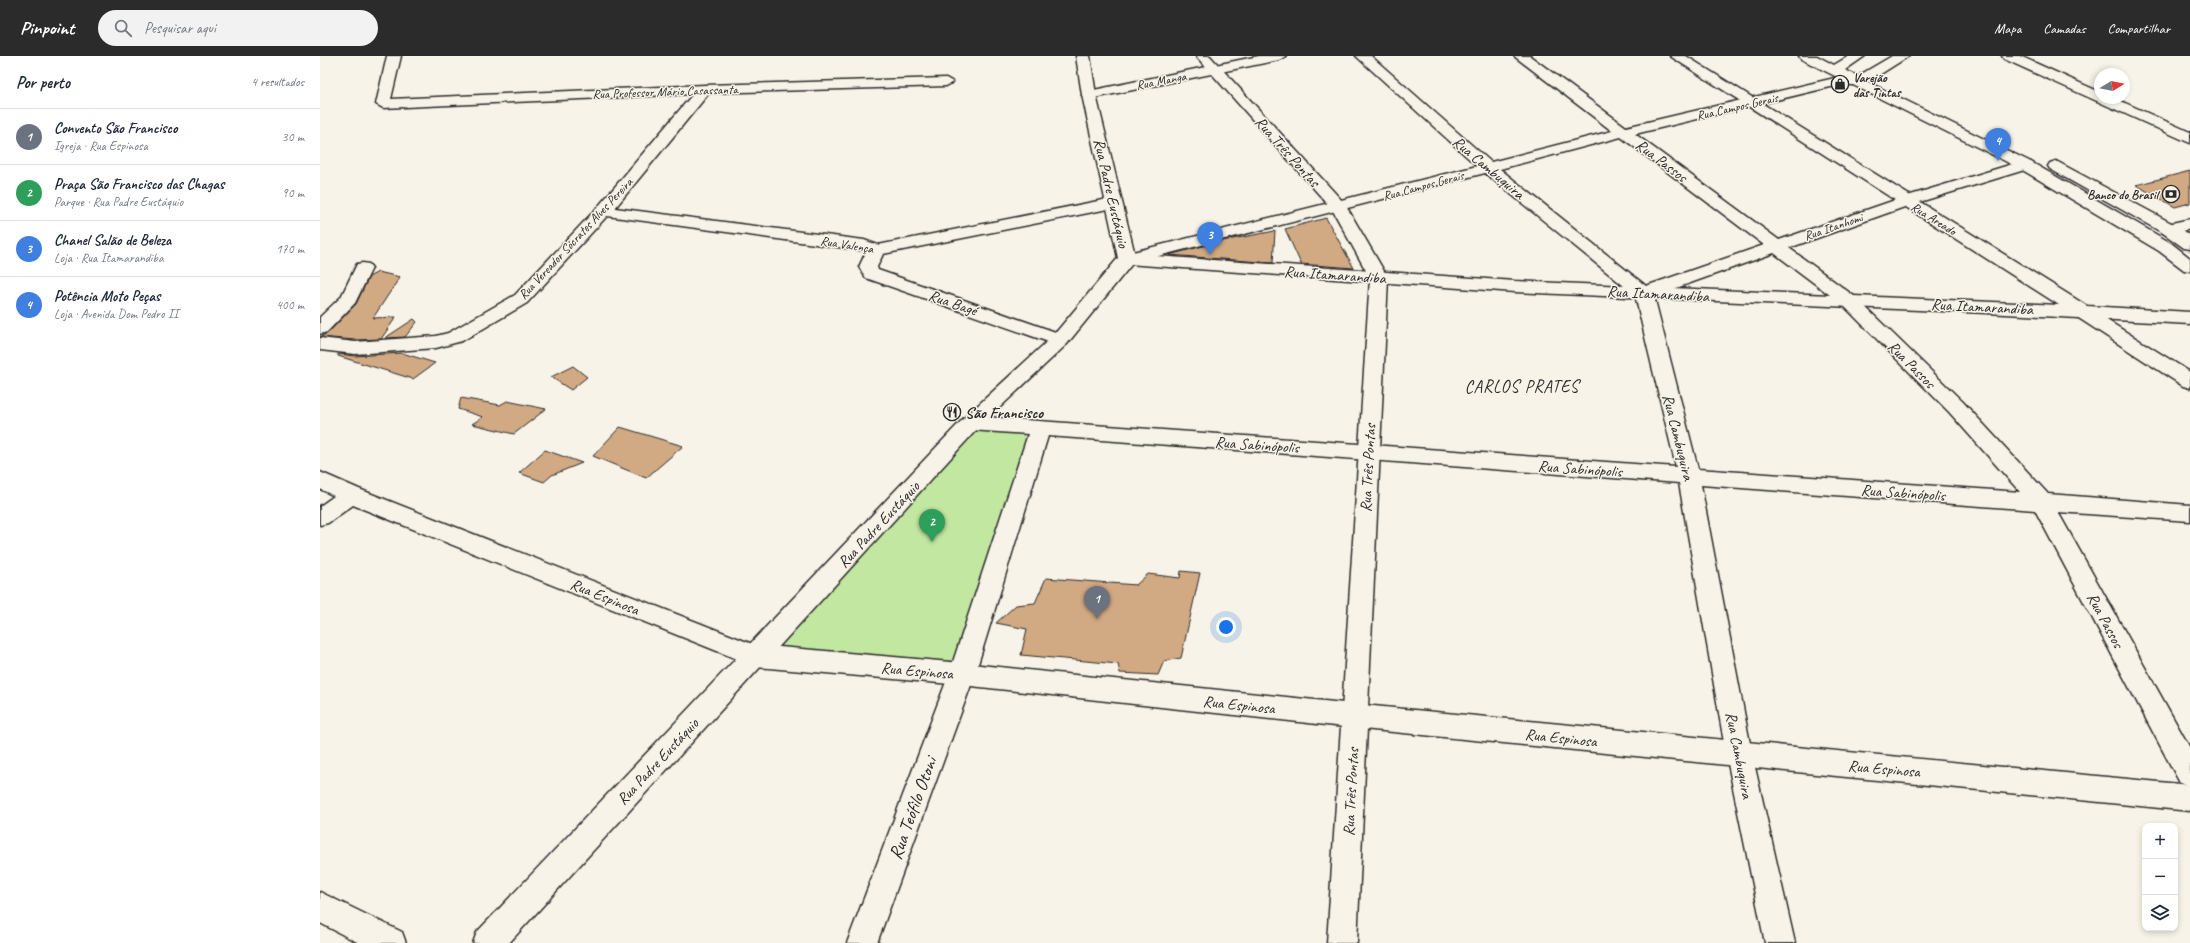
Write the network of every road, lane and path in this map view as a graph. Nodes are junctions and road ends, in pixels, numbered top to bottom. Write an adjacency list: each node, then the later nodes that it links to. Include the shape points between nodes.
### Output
1 (394, 56): 16 (street, Rua Professor Mário Casassanta, via 383,104)
2 (1083, 56): 17 (street, Rua Padre Eustáquio)
3 (1280, 56): 11 (street, Rua Manga)
4 (1363, 56): 24 (street, Rua Cambuquira)
5 (1520, 56): 21 (street, Rua Passos)
6 (1677, 56): 19 (street, Rua Areado)
7 (1806, 56): 12 (street)
8 (1902, 56): 13 (street)
9 (2009, 56): 18 (street)
10 (1853, 59): 12 (street); 13 (street)
11 (1209, 63): 17 (street, Rua Manga); 27 (street, Rua Três Pontas)
12 (1835, 63): 15 (street)
13 (1872, 75): 15 (street); 30 (street, via 2063,170)
14 (946, 82): 16 (street, Rua Professor Mário Casassanta)
15 (1858, 82): 19 (street, Rua Campos Gerais, via 1839,81); 23 (street)
16 (705, 89): 28 (street, Rua Vereador Sócrates Alves Pereira)
17 (1089, 94): 26 (street, Rua Padre Eustáquio)
18 (2094, 95)
19 (1753, 103): 21 (street, Rua Campos Gerais); 25 (street, Rua Areado)
20 (2114, 104): 22 (street)
21 (1624, 132): 24 (street, Rua Campos Gerais); 32 (street, Rua Passos)
22 (2190, 138)
23 (2025, 165): 25 (street, Rua Itanhomi); 35 (street, via 2158,243)
24 (1488, 168): 27 (street, Rua Campos Gerais); 38 (street, Rua Cambuquira)
25 (1907, 201): 32 (street, Rua Itanhomi); 40 (street, Rua Areado)
26 (1113, 203): 33 (street, Rua Valença); 34 (street, Rua Padre Eustáquio)
27 (1339, 207): 34 (street, Rua Campos Gerais); 37 (street, Rua Três Pontas)
28 (603, 211): 33 (street, Rua Valença, via 864,245); 44 (street, Rua Vereador Sócrates Alves Pereira, via 521,299 455,337 436,342 355,348)
29 (2190, 224): 30 (street)
30 (2169, 229): 31 (street)
31 (2190, 244)
32 (1776, 246): 38 (street, Rua Itanhomi); 39 (street, Rua Passos)
33 (876, 250): 43 (street, Rua Bagé, via 868,267 872,274)
34 (1127, 259): 37 (street, Rua Itamarandiba); 43 (street, Rua Padre Eustáquio)
35 (2190, 266)
36 (363, 268): 42 (street, via 348,299)
37 (1379, 278): 38 (street, Rua Itamarandiba); 48 (street, Rua Três Pontas)
38 (1644, 293): 39 (street, Rua Itamarandiba); 49 (street, Rua Cambuquira)
39 (1848, 300): 40 (street, Rua Itamarandiba); 52 (street, Rua Passos, via 1956,407)
40 (2080, 311): 41 (street, Rua Itamarandiba); 45 (street, Rua Areado)
41 (2190, 318)
42 (320, 328)
43 (1060, 340): 46 (street, Rua Padre Eustáquio)
44 (320, 344)
45 (2190, 381)
46 (971, 423): 47 (street, Rua Sabinópolis); 55 (street, Rua Padre Eustáquio)
47 (1040, 428): 48 (street, Rua Sabinópolis); 56 (street, Rua Teófilo Otoni)
48 (1368, 452): 49 (street, Rua Sabinópolis); 57 (street, Rua Três Pontas)
49 (1689, 477): 52 (street, Rua Sabinópolis); 58 (street, Rua Cambuquira)
50 (320, 480): 51 (street, Rua Espinosa)
51 (351, 496): 54 (street); 55 (street, Rua Espinosa)
52 (2042, 502): 53 (street, Rua Sabinópolis); 59 (street, Rua Passos)
53 (2190, 513)
54 (320, 517)
55 (756, 656): 56 (street, Rua Espinosa); 63 (street, Rua Padre Eustáquio)
56 (962, 674): 57 (street, Rua Espinosa); 64 (street, Rua Teófilo Otoni)
57 (1354, 716): 58 (street, Rua Espinosa); 65 (street, Rua Três Pontas)
58 (1739, 754): 60 (street, Rua Espinosa); 66 (street, Rua Cambuquira)
59 (2190, 774)
60 (2190, 798)
61 (320, 907): 62 (street)
62 (391, 943)
63 (488, 943)
64 (862, 943)
65 (1342, 943)
66 (1780, 943)

